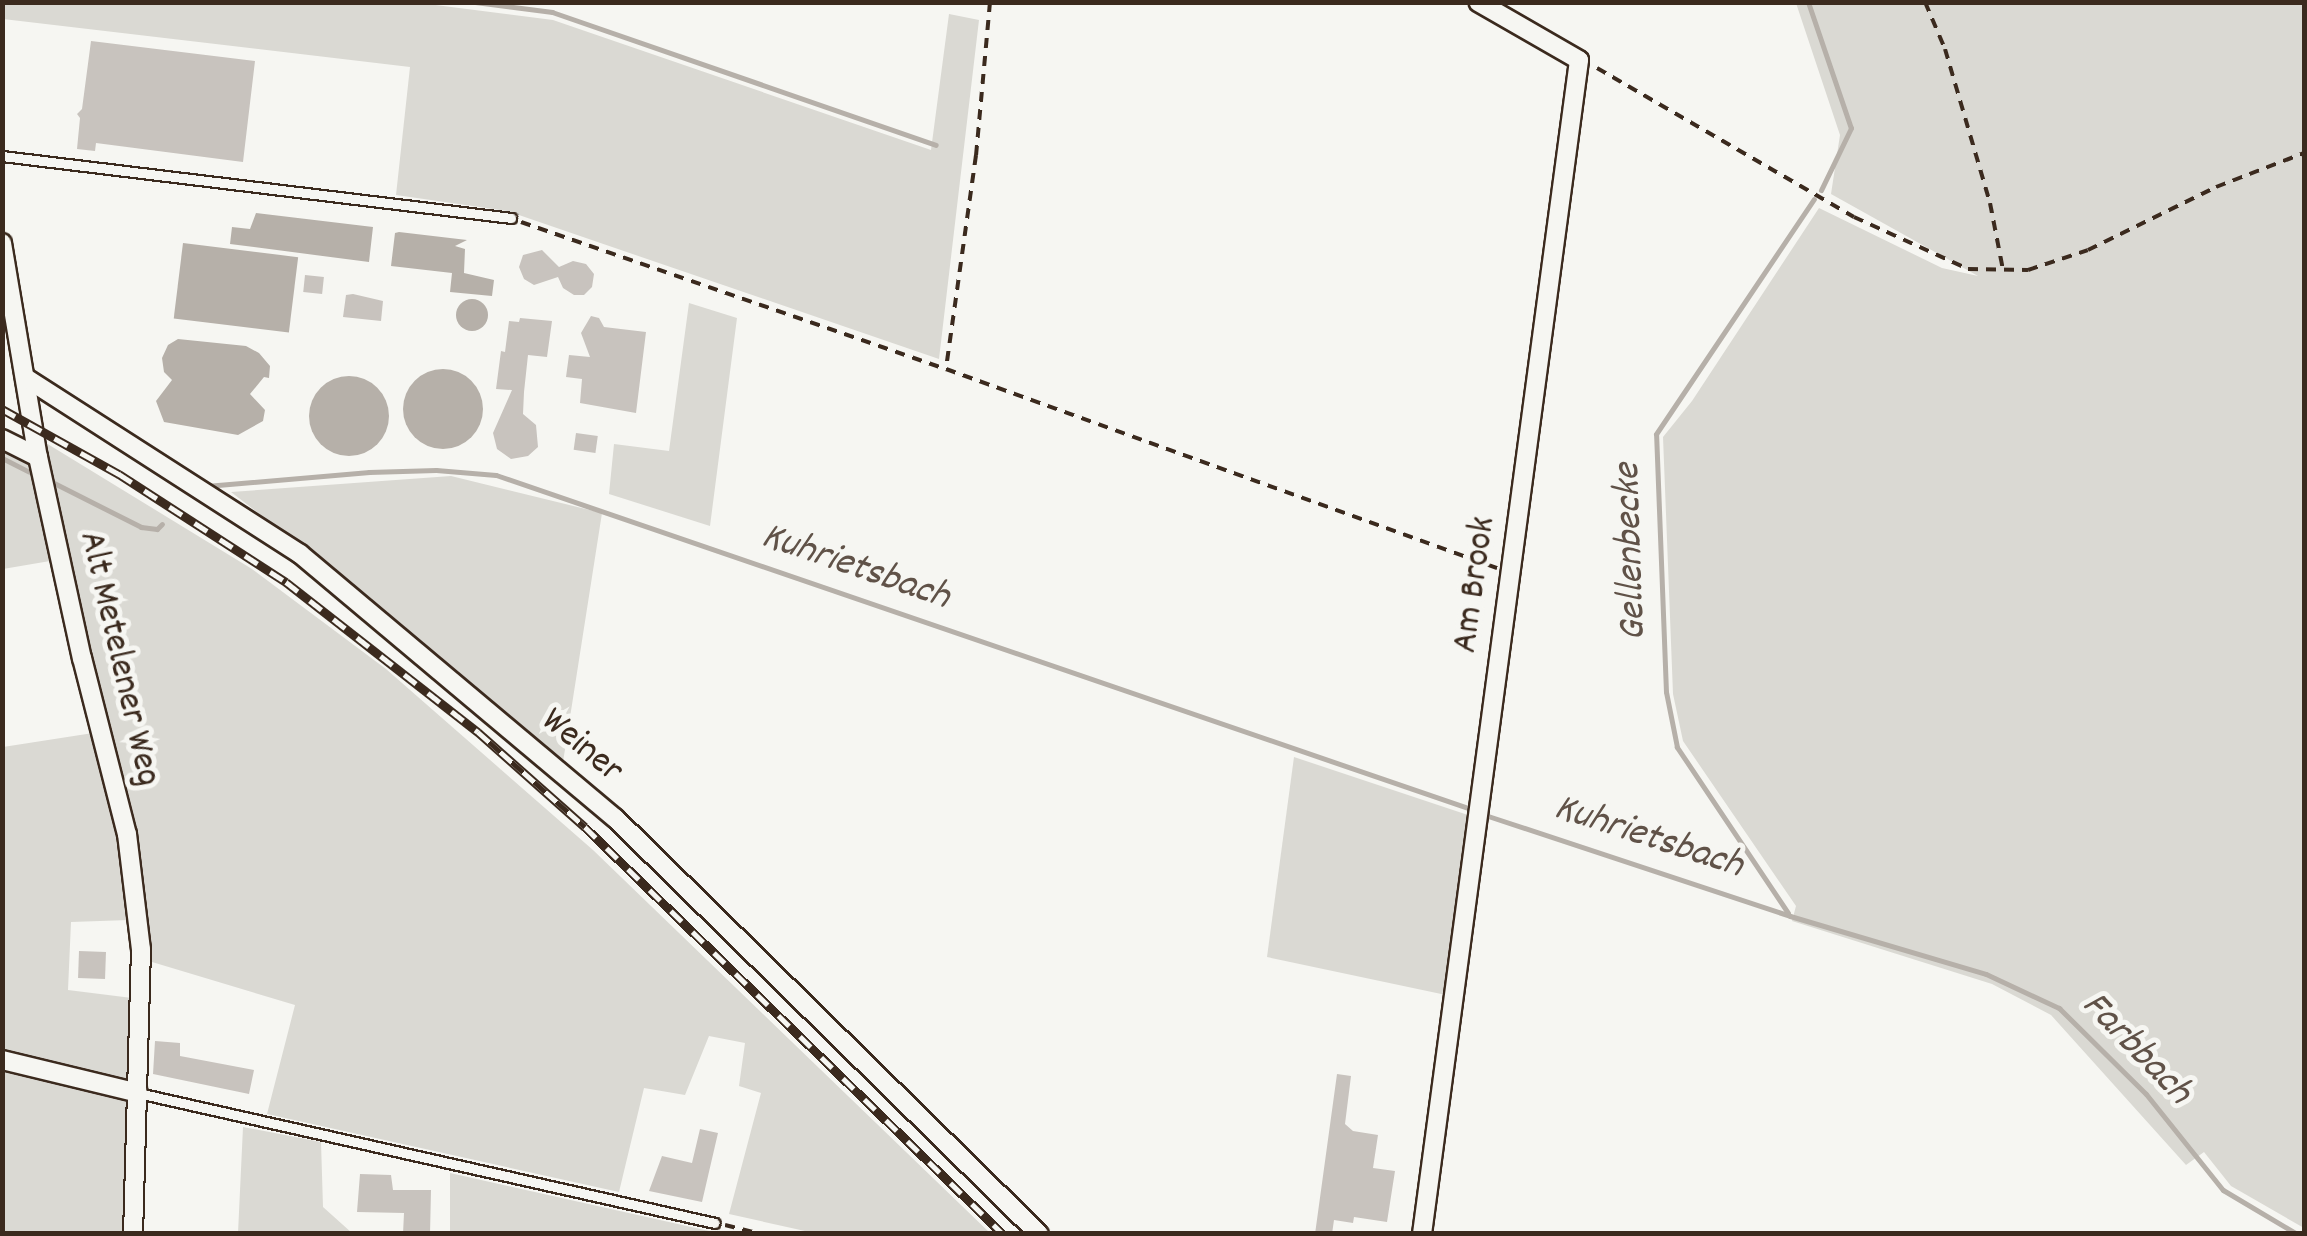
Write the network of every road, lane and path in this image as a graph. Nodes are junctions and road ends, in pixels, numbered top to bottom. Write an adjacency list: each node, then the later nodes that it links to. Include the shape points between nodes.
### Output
1 (990, 2): 10 (path)
2 (1478, 2): 4 (street)
3 (1925, 2): 9 (path, via 1945,49)
4 (1579, 60): 9 (path, via 1854,217 1968,269); 14 (street, Am Brook)
5 (2304, 153): 9 (path, via 2216,187 2088,250 2028,270)
6 (2, 156): 7 (lane)
7 (511, 218): 10 (path)
8 (2, 244): 11 (street, Alt Metelener Weg)
9 (2003, 270)
10 (946, 369): 14 (path)
11 (26, 378): 13 (street, Alt Metelener Weg); 20 (street, Weiner, via 300,554 616,818)
12 (2, 439): 13 (street)
13 (38, 457): 16 (street, Alt Metelener Weg, via 126,834 142,950)
14 (1510, 573): 21 (street, Am Brook)
15 (2, 1060): 16 (street)
16 (138, 1092): 17 (lane); 18 (street, Alt Metelener Weg)
17 (714, 1223): 19 (path)
18 (133, 1234)
19 (760, 1234)
20 (1040, 1234)
21 (1422, 1234)

